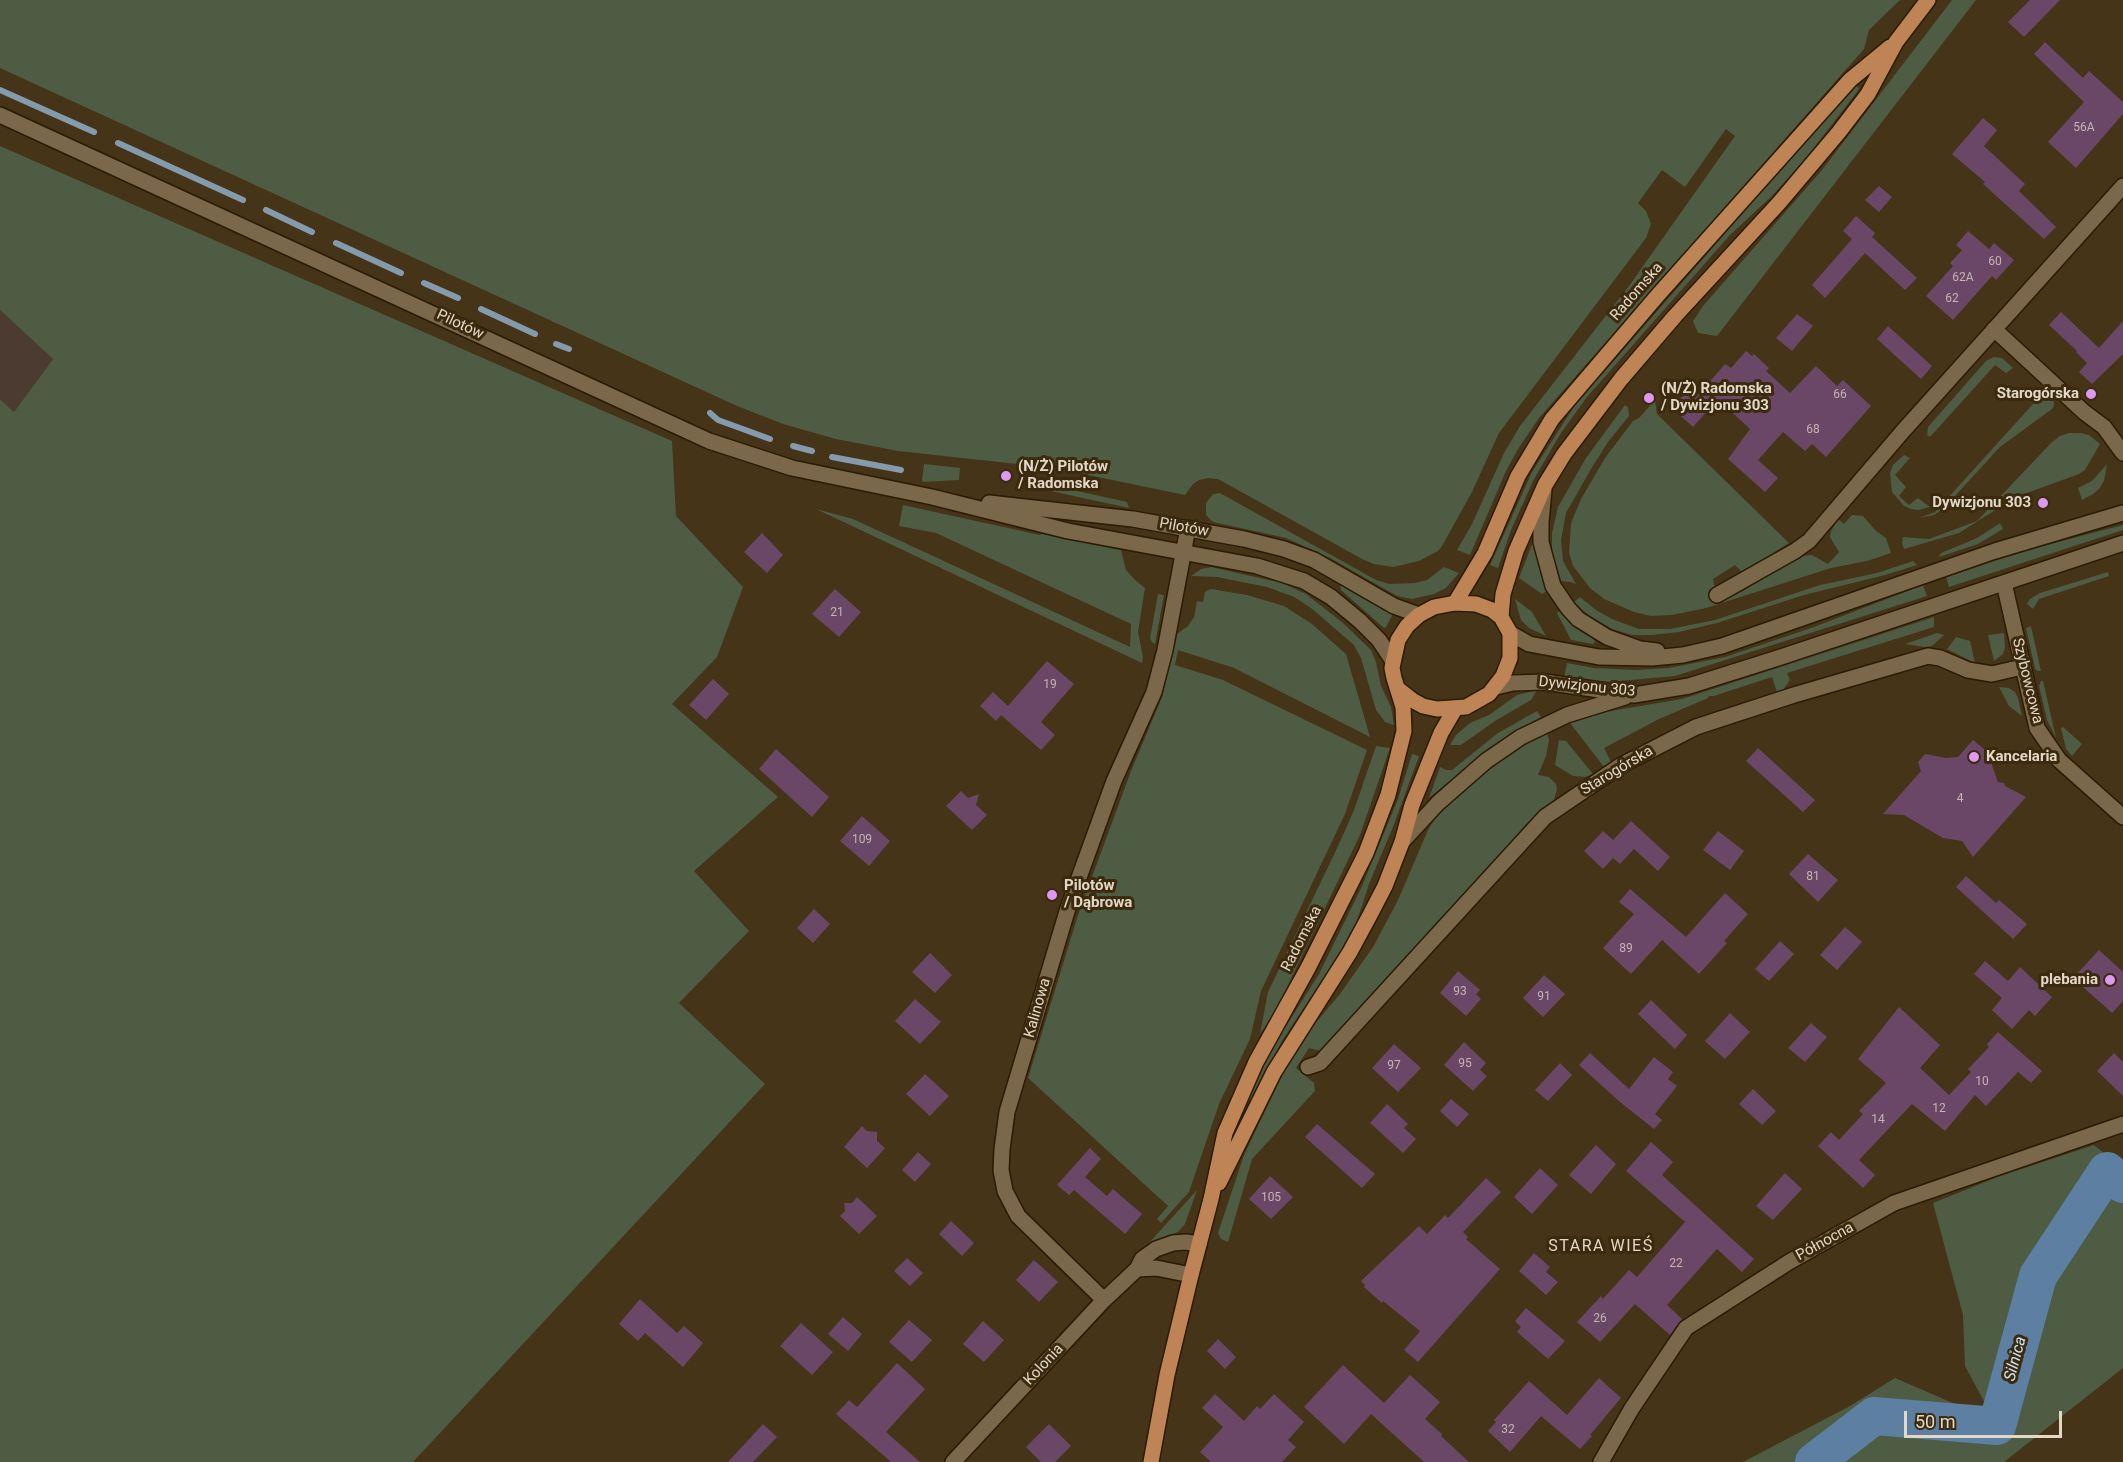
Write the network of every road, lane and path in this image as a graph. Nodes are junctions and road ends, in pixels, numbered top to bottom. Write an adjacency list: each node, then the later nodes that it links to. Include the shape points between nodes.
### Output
1 (1928, 0): 2 (main road, Radomska)
2 (1896, 42): 7 (main road, Radomska, via 1868,94 1839,132 1622,379); 15 (main road, Radomska, via 1842,89 1552,419 1518,476 1485,553)
3 (0, 114): 8 (main road, Pilotów, via 709,441 792,468)
4 (2123, 186): 5 (main road)
5 (1994, 328): 6 (main road, via 2103,427); 14 (main road, via 1809,540)
6 (2123, 453)
7 (1545, 485): 17 (main road, Radomska, via 1516,551 1503,594); 19 (main road, via 1541,542 1553,586 1568,608 1607,637 1640,649)
8 (932, 497): 10 (main road, Pilotów, via 1117,516); 12 (main road, Pilotów, via 1068,531)
9 (2123, 513): 19 (main road, Dywizjonu 303, via 1995,551 1732,643)
10 (1188, 528): 12 (main road, Kalinowa); 16 (main road, Pilotów, via 1284,549 1314,560 1394,606)
11 (2123, 543): 13 (main road, Dywizjonu 303)
12 (1183, 552): 20 (main road, Pilotów, via 1257,566 1304,581 1360,621); 34 (main road, Kalinowa, via 1154,692 1114,781 1068,908 1007,1112 1002,1149 1005,1191 1018,1216)
13 (2004, 583): 21 (main road, Szybowcowa); 24 (main road, Dywizjonu 303, via 1689,686)
14 (1717, 595)
15 (1455, 603): 16 (main road); 17 (main road, via 1476,604)
16 (1419, 615): 20 (main road, via 1398,640)
17 (1501, 617): 18 (main road)
18 (1510, 633): 19 (main road, Dywizjonu 303, via 1529,644 1599,657); 22 (main road, via 1510,658)
19 (1683, 655)
20 (1393, 661): 23 (main road)
21 (2022, 667): 26 (main road, Szybowcowa, via 2037,728 2046,742 2059,760); 28 (main road, Starogórska, via 1992,674 1928,656 1696,727 1620,766 1545,817 1320,1063)
22 (1496, 687): 24 (main road, Dywizjonu 303, via 1545,682); 25 (main road, via 1476,702)
23 (1398, 689): 25 (main road, via 1423,706); 30 (main road, Radomska, via 1404,731 1388,795 1366,853 1232,1114)
24 (1634, 694): 27 (main road, via 1567,715 1521,737 1438,803)
25 (1455, 709): 27 (main road, Radomska, via 1420,784)
26 (2123, 817)
27 (1402, 842): 30 (main road, Radomska, via 1360,934 1274,1072)
28 (1308, 1066)
29 (2123, 1124): 37 (main road, Północna, via 1894,1203 1789,1262 1686,1328)
30 (1211, 1199): 31 (main road, Radomska)
31 (1199, 1244): 32 (main road, Kolonia, via 1173,1243 1156,1249 1142,1259); 33 (main road, Radomska)
32 (1137, 1269): 33 (main road, via 1156,1268); 34 (main road, Kolonia)
33 (1191, 1275): 36 (main road, Radomska)
34 (1104, 1300): 35 (main road, Kolonia)
35 (953, 1462)
36 (1151, 1462)
37 (1601, 1462)

